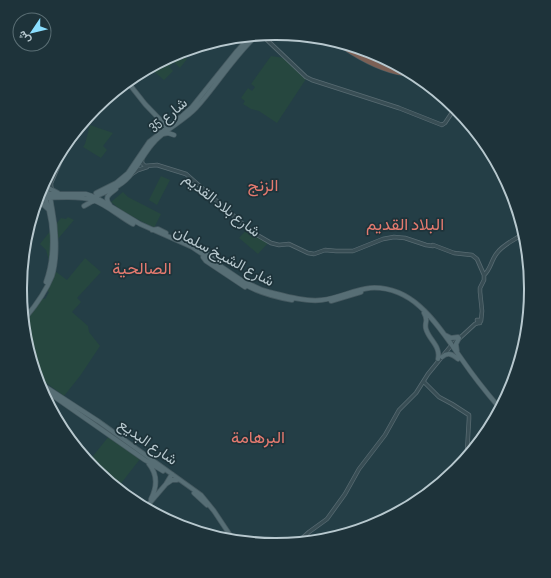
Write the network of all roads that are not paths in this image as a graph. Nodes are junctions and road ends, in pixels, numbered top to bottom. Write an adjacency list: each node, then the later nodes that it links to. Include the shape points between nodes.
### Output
1 (269, 40): 6 (street, via 309,79 443,124)
2 (248, 42): 8 (main road, شارع 35, via 196,108)
3 (354, 54): 4 (highway)
4 (394, 71)
5 (132, 86): 7 (main road, via 145,104)
6 (451, 113)
7 (162, 120): 8 (main road, via 169,123); 9 (main road); 10 (main road)
8 (177, 122): 9 (main road, شارع 35); 10 (main road, via 175,134)
9 (169, 128): 10 (main road, شارع 35)
10 (161, 134): 11 (main road, شارع 35); 16 (main road, شارع 35, via 146,146 128,173)
11 (142, 158): 12 (street, شارع بلاد القديم, via 144,166); 13 (main road, شارع 35)
12 (155, 165): 13 (street); 27 (street, شارع بلاد القديم, via 187,175 252,232 274,244 289,244 312,254 325,250 353,251 383,239 405,238 454,253 474,256)
13 (132, 174): 15 (main road, شارع 35)
14 (51, 183): 18 (street)
15 (120, 185): 21 (main road, شارع 35); 23 (main road, via 107,199)
16 (111, 186): 17 (main road); 21 (main road, شارع 35)
17 (86, 194): 20 (main road, شارع الشيخ سلمان); 21 (main road, شارع الشيخ سلمان)
18 (46, 196): 19 (main road, شارع الشيخ سلمان); 19 (main road); 20 (main road); 24 (main road); 24 (main road, via 43,203); 25 (main road)
19 (61, 196): 20 (main road, شارع الشيخ سلمان); 24 (main road)
20 (69, 196): 21 (main road, شارع الشيخ سلمان); 21 (main road)
21 (89, 200): 22 (main road, شارع الشيخ سلمان); 22 (main road); 23 (main road, شارع الشيخ سلمان)
22 (97, 202): 29 (main road, شارع الشيخ سلمان, via 134,224 196,252 259,294)
23 (114, 208): 29 (main road, شارع الشيخ سلمان, via 152,230 185,241)
24 (51, 211): 25 (main road); 30 (main road, via 50,269 44,287)
25 (54, 220): 32 (main road, via 53,270 46,288)
26 (518, 237): 27 (street, via 497,253)
27 (484, 275): 34 (street, via 480,292 482,311 479,321)
28 (266, 287): 29 (main road)
29 (267, 293): 31 (main road, شارع الشيخ سلمان, via 282,300 315,303 363,291 378,291 404,299); 33 (main road, شارع الشيخ سلمان, via 322,300 378,288 400,294 419,305)
30 (28, 309)
31 (424, 313): 35 (main road, شارع الشيخ سلمان); 37 (main road, via 427,319 426,329 439,351)
32 (29, 314)
33 (444, 334): 34 (main road, via 451,338); 35 (main road, شارع الشيخ سلمان)
34 (458, 337): 35 (street); 36 (main road)
35 (450, 345): 36 (main road, شارع الشيخ سلمان); 37 (street)
36 (458, 357): 37 (main road, via 450,354); 41 (main road, شارع الشيخ سلمان)
37 (440, 358): 38 (street)
38 (424, 382): 42 (street, via 439,397 469,415); 52 (street, via 399,410 385,435 359,469 346,494 327,519)
39 (48, 389): 44 (main road, شارع البديع, via 98,421)
40 (51, 394): 43 (main road, شارع البديع)
41 (495, 404)
42 (468, 446)
43 (145, 460): 44 (main road, شارع البديع); 47 (main road, via 156,479 156,488)
44 (170, 474): 45 (main road, شارع البديع); 46 (main road); 47 (main road); 50 (main road, شارع البديع, via 205,499)
45 (177, 480): 46 (main road); 51 (main road, شارع البديع, via 206,505)
46 (166, 484): 49 (main road)
47 (151, 499): 48 (main road)
48 (149, 503)
49 (150, 503)
50 (228, 533)
51 (228, 533)
52 (305, 535)

